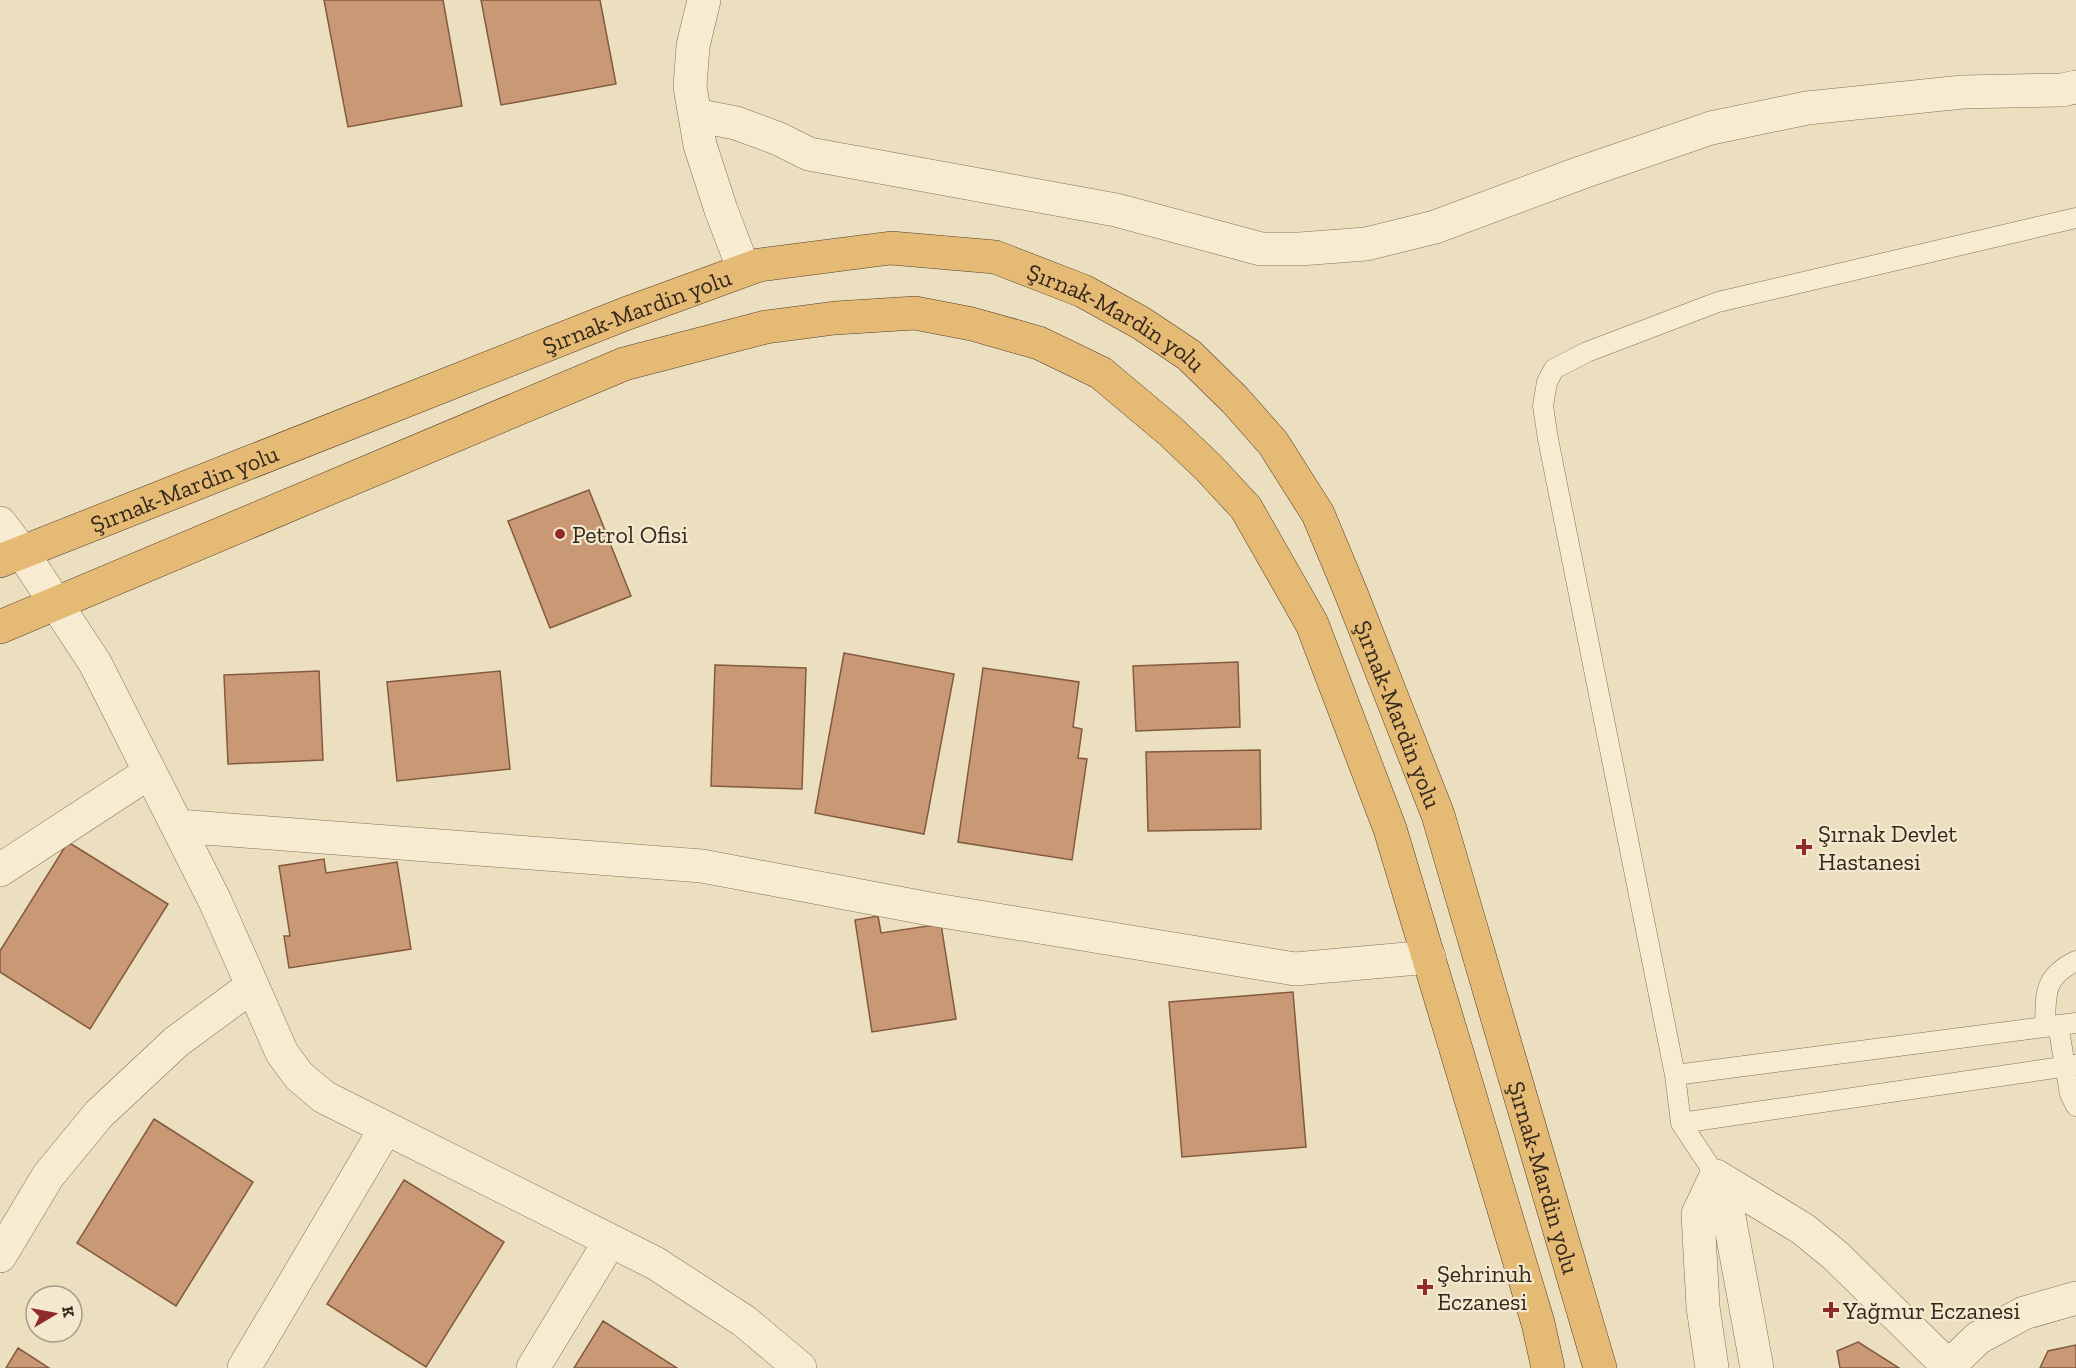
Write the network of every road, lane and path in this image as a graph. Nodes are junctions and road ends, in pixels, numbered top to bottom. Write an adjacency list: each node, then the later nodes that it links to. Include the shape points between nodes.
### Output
1 (704, 0): 3 (street, via 693,46 690,87)
2 (2076, 87): 3 (street, via 1963,92 1818,107 1732,123 1435,227 1366,244 1300,249 1261,249 1106,208 809,154 736,123)
3 (695, 115): 5 (street, via 717,200)
4 (2076, 218): 18 (lane, via 1718,302 1587,352 1554,369 1547,382 1543,406 1548,439)
5 (744, 270): 7 (highway, Şırnak-Mardin yolu); 31 (highway, Şırnak-Mardin yolu, via 891,248 995,257 1083,291 1189,355 1273,443 1318,514 1438,815)
6 (0, 523): 7 (street)
7 (11, 556): 8 (street)
8 (56, 603): 9 (highway, Şırnak-Mardin yolu); 10 (street, via 95,663); 13 (highway, Şırnak-Mardin yolu, via 624,364 766,327 835,318 915,313 972,324 1039,343 1101,373 1170,430 1246,508 1312,624 1390,829)
9 (0, 627)
10 (150, 772): 11 (street); 12 (street)
11 (178, 826): 13 (street, via 702,866 930,909 1295,969); 15 (street)
12 (0, 870)
13 (1429, 957): 30 (highway, Şırnak-Mardin yolu)
14 (2076, 961): 16 (lane, via 2060,969 2046,990)
15 (252, 986): 21 (street, via 282,1053 299,1076 324,1097); 24 (street, via 176,1042 99,1114 48,1176)
16 (2060, 1025): 17 (lane); 18 (lane)
17 (2071, 1066): 19 (lane, via 2070,1094); 20 (lane)
18 (1675, 1075): 20 (lane)
19 (2076, 1106)
20 (1681, 1123): 22 (lane)
21 (386, 1128): 23 (street); 27 (street)
22 (1716, 1176): 26 (street, via 1803,1229 1828,1249); 32 (street, via 1698,1214 1703,1307); 33 (street, via 1728,1211)
23 (610, 1240): 28 (street); 29 (street, via 656,1263 744,1321)
24 (0, 1256)
25 (2076, 1298): 26 (street, via 2024,1313 1996,1328 1978,1338)
26 (1949, 1367)
27 (244, 1368)
28 (533, 1368)
29 (800, 1368)
30 (1548, 1368)
31 (1600, 1368)
32 (1712, 1368)
33 (1757, 1368)

